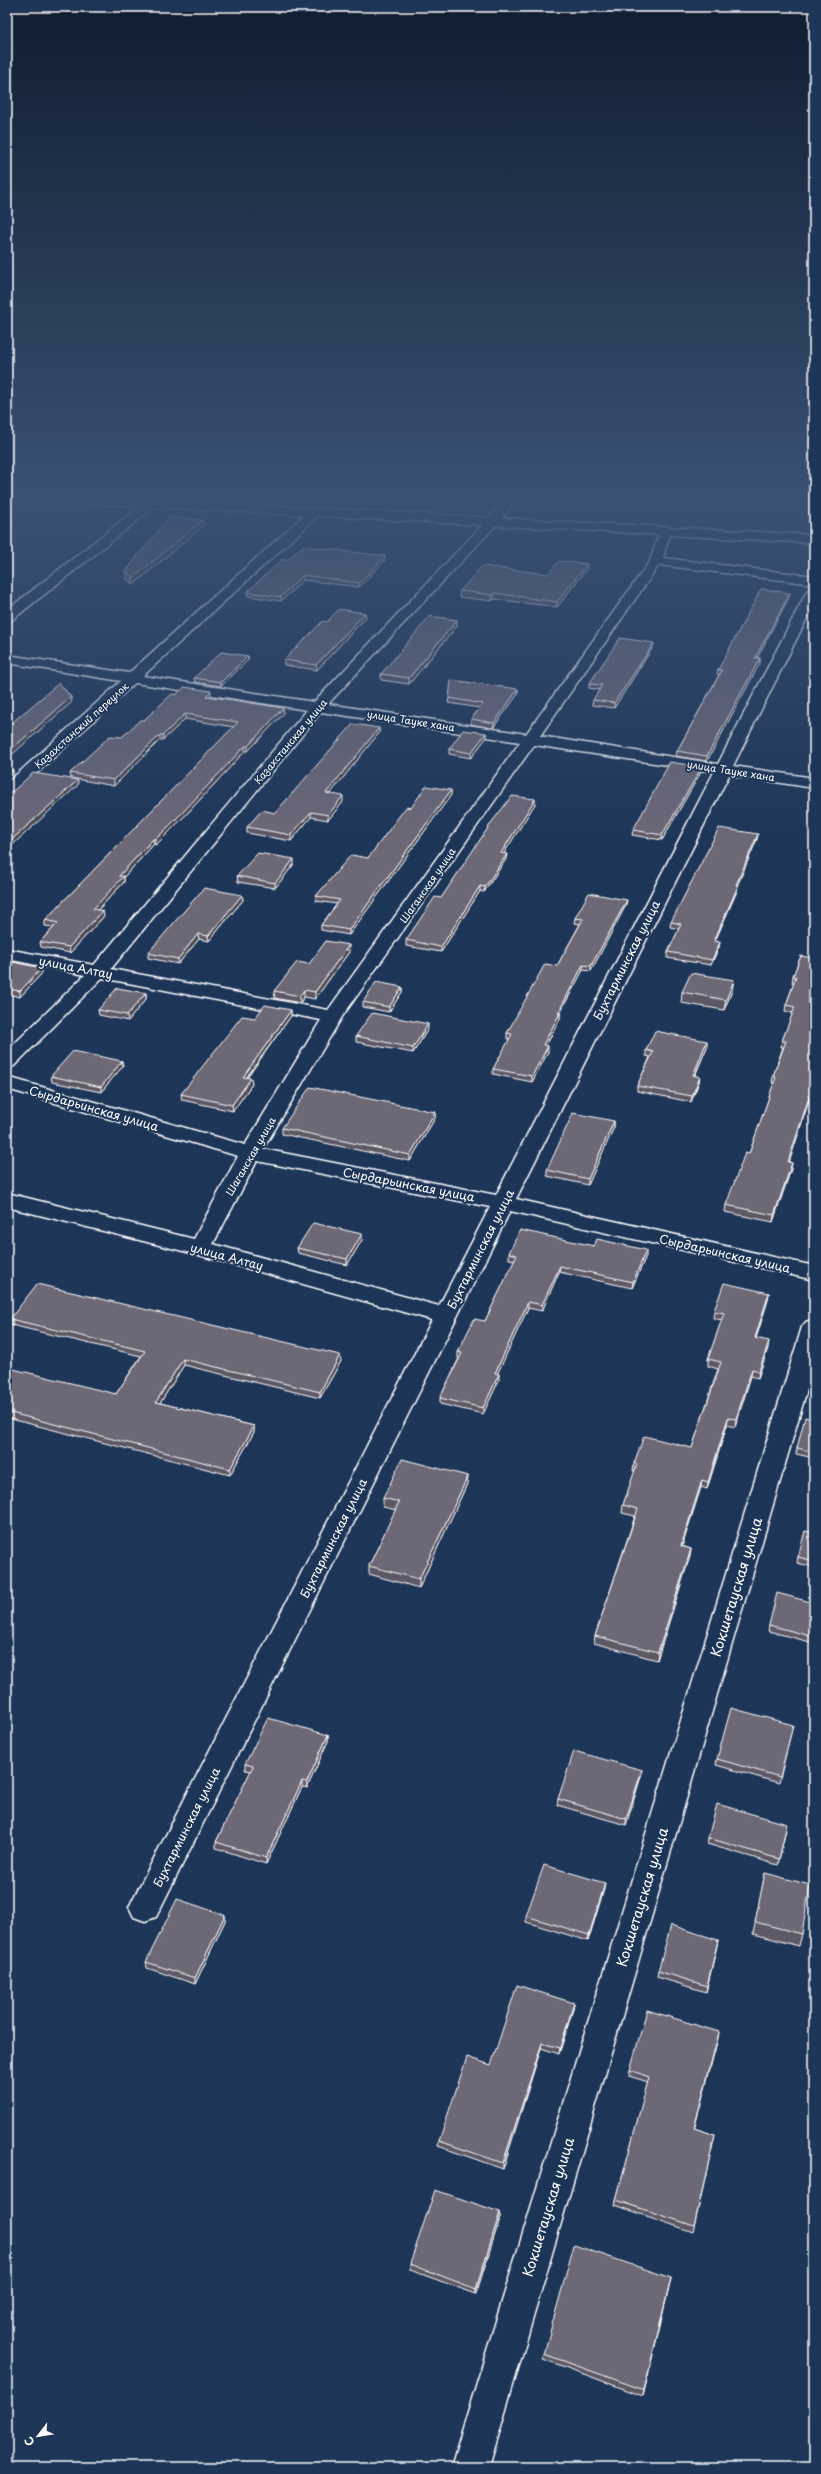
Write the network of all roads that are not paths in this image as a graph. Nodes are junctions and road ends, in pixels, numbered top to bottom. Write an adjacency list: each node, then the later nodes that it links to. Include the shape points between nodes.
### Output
1 (206, 610): 6 (street, Казахстанский переулок)
2 (408, 610): 7 (street, Казахстанская улица)
3 (621, 610): 8 (street, Шаганская улица)
4 (804, 610): 9 (street, Бухтарминская улица)
5 (7, 660): 6 (street, улица Тауке хана)
6 (132, 678): 7 (street, улица Тауке хана); 11 (street, Казахстанский переулок)
7 (319, 706): 8 (street, улица Тауке хана); 13 (street, Казахстанская улица)
8 (530, 738): 9 (street, улица Тауке хана); 14 (street, Шаганская улица)
9 (724, 769): 10 (street, улица Тауке хана); 19 (street, Бухтарминская улица)
10 (814, 783)
11 (7, 792)
12 (7, 954): 13 (street, улица Алтау)
13 (99, 971): 14 (street, улица Алтау); 15 (street, Казахстанская улица)
14 (333, 1017): 17 (street, Шаганская улица)
15 (7, 1062)
16 (7, 1083): 17 (street, Сырдарьинская улица)
17 (250, 1153): 19 (street, Сырдарьинская улица); 20 (street, Шаганская улица)
18 (7, 1200): 20 (street, улица Алтау)
19 (503, 1203): 21 (street, Сырдарьинская улица); 22 (street, Бухтарминская улица)
20 (200, 1248): 22 (street, улица Алтау)
21 (814, 1273)
22 (446, 1316): 24 (street, Бухтарминская улица)
23 (814, 1327): 25 (street, Кокшетауская улица)
24 (145, 1907)
25 (470, 2467)

